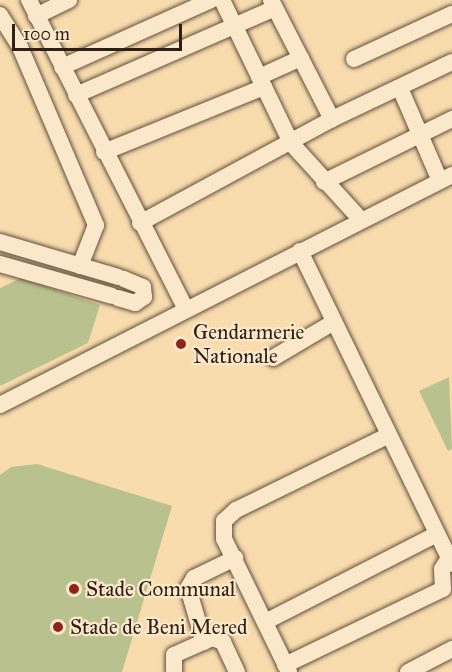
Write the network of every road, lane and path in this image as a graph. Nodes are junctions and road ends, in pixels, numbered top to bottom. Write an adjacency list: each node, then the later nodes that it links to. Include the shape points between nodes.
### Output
1 (29, 0): 8 (street)
2 (69, 0): 8 (street)
3 (212, 0): 13 (street)
4 (222, 0): 9 (street)
5 (273, 4): 9 (street); 10 (street)
6 (452, 14): 11 (street)
7 (0, 15): 29 (street, via 20,47 96,225)
8 (36, 16): 13 (street)
9 (235, 27): 14 (street); 16 (street)
10 (301, 58): 14 (street); 17 (street)
11 (354, 59)
12 (452, 62): 15 (street)
13 (62, 67): 16 (street)
14 (261, 82): 20 (street); 21 (street)
15 (400, 88): 17 (street); 19 (street)
16 (76, 95): 21 (street)
17 (332, 119): 20 (street)
18 (452, 119): 19 (street)
19 (420, 135): 22 (street); 23 (street)
20 (291, 143): 23 (street); 25 (street)
21 (104, 152): 25 (street)
22 (446, 178): 24 (street)
23 (324, 182): 24 (street)
24 (361, 220): 27 (street)
25 (140, 223): 30 (street)
26 (0, 242): 29 (street)
27 (300, 251): 30 (street); 31 (street)
28 (0, 264): 29 (street, via 135,303 145,294 141,285)
29 (80, 266)
30 (186, 310): 33 (street)
31 (334, 322): 32 (street); 34 (street)
32 (273, 358)
33 (0, 405)
34 (389, 435): 35 (street); 36 (street, via 236,510 224,521 224,539)
35 (437, 534): 37 (street); 38 (street)
36 (235, 558): 38 (street); 39 (street, via 194,578 188,588)
37 (451, 561): 41 (street, via 442,569 443,589)
38 (265, 622): 41 (street)
39 (204, 642): 42 (street, via 174,655); 43 (street, via 223,642)
40 (452, 649): 44 (street)
41 (287, 668)
42 (174, 672)
43 (237, 672)
44 (408, 672)

